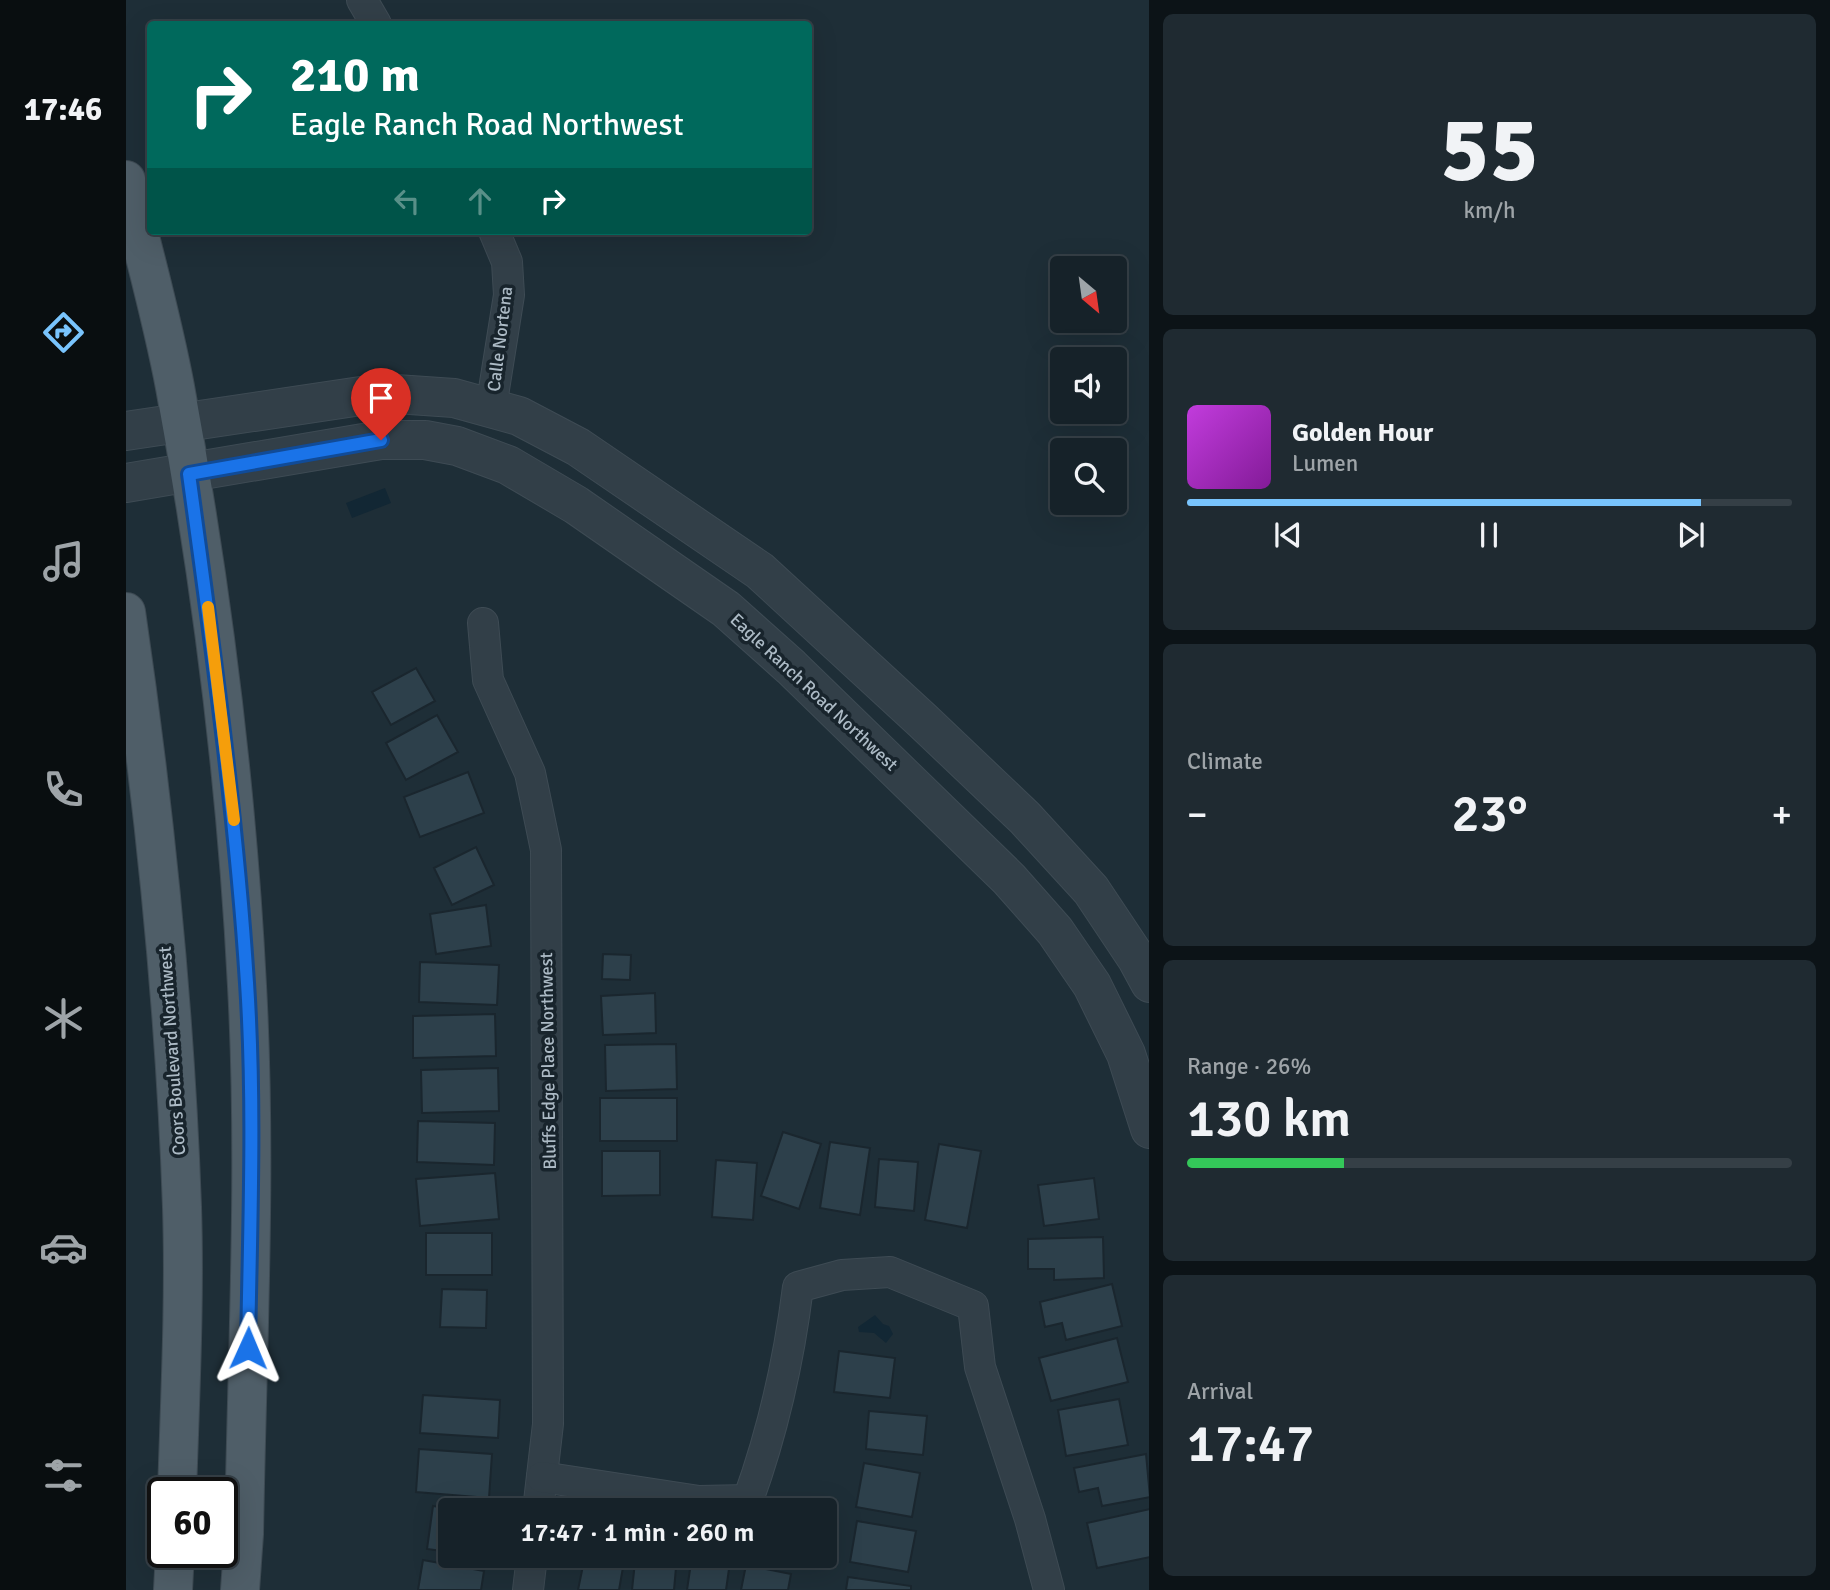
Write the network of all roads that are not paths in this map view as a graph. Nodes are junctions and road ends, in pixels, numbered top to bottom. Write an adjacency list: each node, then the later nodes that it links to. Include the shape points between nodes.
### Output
1 (362, 0): 2 (street)
2 (374, 21)
3 (126, 180): 6 (main road)
4 (496, 235): 5 (street, Calle Nortena, via 507,262 509,295)
5 (491, 408): 6 (street, via 454,398 381,393); 12 (street, via 519,415 578,446 760,570 1025,818 1091,890)
6 (181, 424): 7 (street); 8 (main road)
7 (126, 431)
8 (189, 474): 9 (street, Eagle Ranch Road Northwest); 13 (street, Eagle Ranch Road Northwest, via 381,440 425,440 508,465 576,505 726,609 792,667 1009,879 1055,932 1092,985 1126,1054); 20 (main road, via 218,680 247,985 251,1148)
9 (126, 483)
10 (126, 612): 14 (main road, Coors Boulevard Northwest, via 149,772 182,1209)
11 (482, 622): 15 (street, Bluffs Edge Place Northwest, via 488,680 530,773 545,850 548,1410)
12 (1149, 983)
13 (1149, 1129)
14 (177, 1477)
15 (542, 1477): 16 (street, Bluffs Edge Place Northwest); 22 (street, via 699,1501 748,1500 769,1443 798,1287 842,1275 890,1272 972,1306 980,1367)
16 (539, 1498)
17 (174, 1568): 19 (main road)
18 (531, 1568): 21 (street)
19 (173, 1590)
20 (240, 1590)
21 (528, 1590)
22 (1049, 1590)

